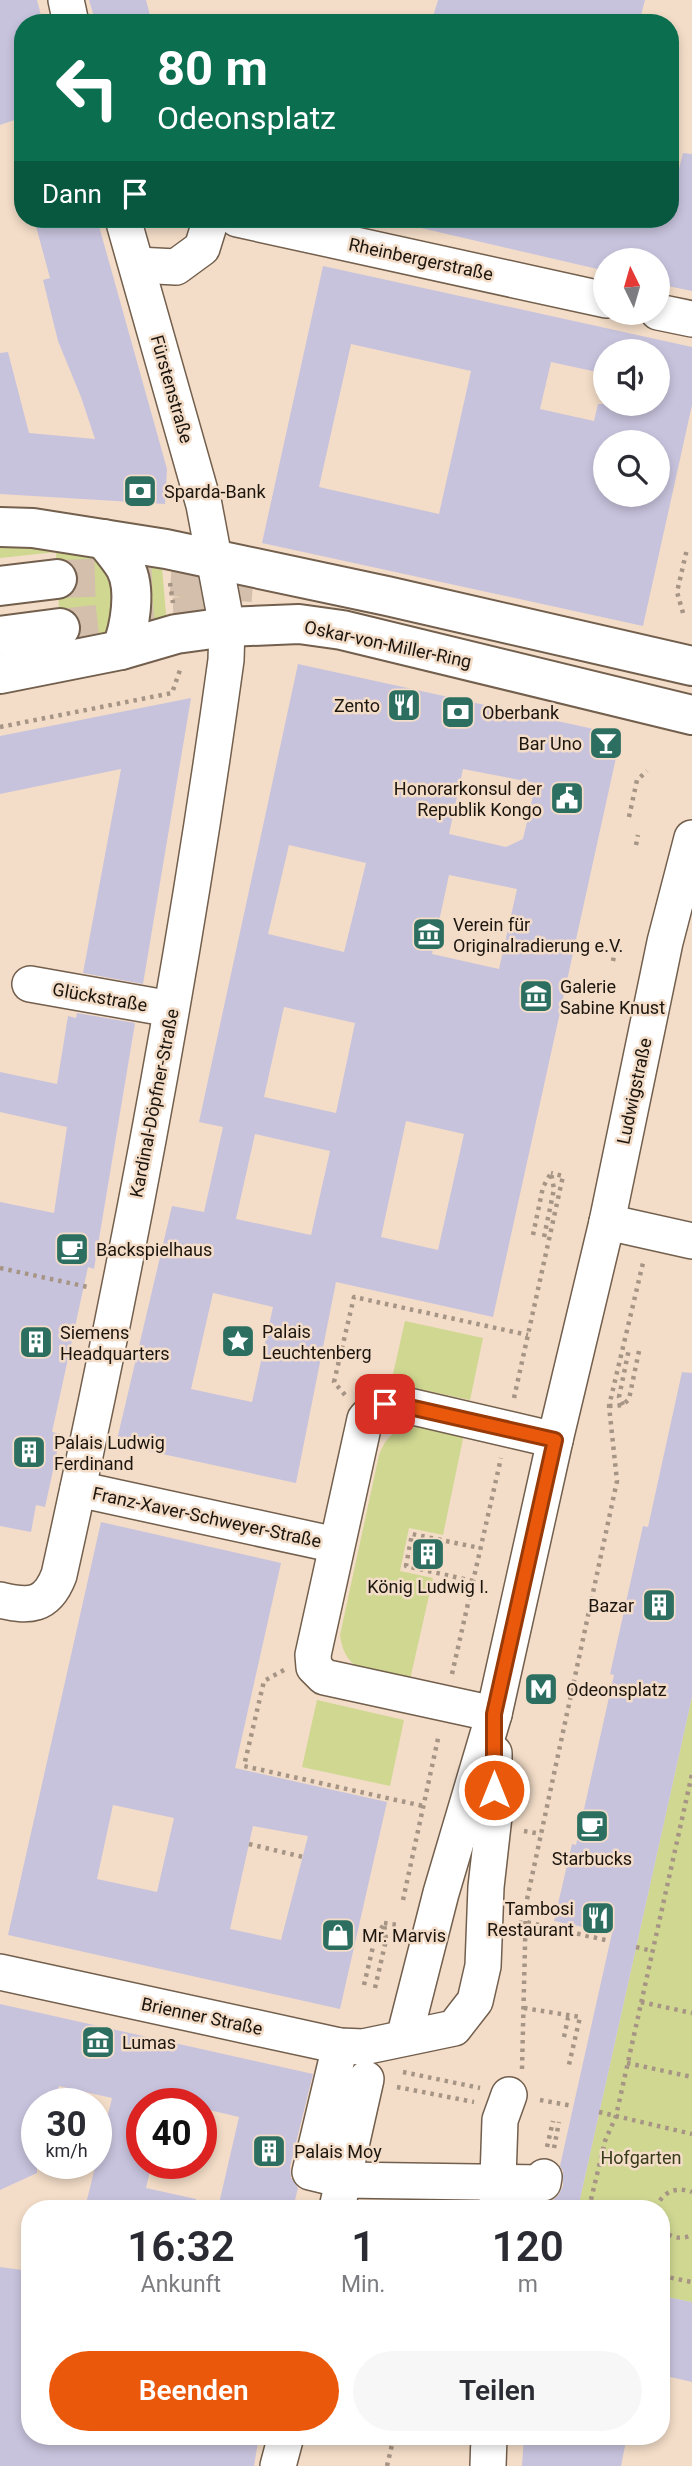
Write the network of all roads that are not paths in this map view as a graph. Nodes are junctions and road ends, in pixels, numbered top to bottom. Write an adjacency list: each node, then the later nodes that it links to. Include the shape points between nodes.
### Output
1 (126, 228): 4 (street, Fürstenstraße)
2 (208, 228): 4 (street, via 202,248 176,267)
3 (278, 228): 5 (street, Rheinbergerstraße)
4 (137, 265): 10 (street, Fürstenstraße, via 195,466)
5 (593, 297)
6 (670, 314): 7 (street)
7 (692, 319)
8 (0, 527): 9 (main road)
9 (104, 539): 10 (main road); 16 (main road, via 126,568 131,597 130,626)
10 (215, 560): 13 (street, Fürstenstraße); 17 (main road)
11 (57, 579): 12 (main road)
12 (0, 586)
13 (227, 627): 16 (main road, Oskar-von-Miller-Ring, via 176,634); 19 (main road, Oskar-von-Miller-Ring, via 299,624 342,630); 22 (street, Kardinal-Döpfner-Straße, via 223,680)
14 (60, 628): 15 (main road)
15 (0, 636)
16 (121, 650): 18 (main road, Oskar-von-Miller-Ring)
17 (692, 666)
18 (0, 674)
19 (692, 715)
20 (692, 838): 23 (street, Ludwigstraße, via 665,942)
21 (30, 984): 22 (street, Glückstraße)
22 (171, 1009): 26 (street, Kardinal-Döpfner-Straße)
23 (607, 1222): 24 (street); 25 (street)
24 (692, 1241)
25 (555, 1440): 27 (street, via 396,1404 377,1406 366,1419); 29 (street)
26 (78, 1489): 27 (street, Franz-Xaver-Schweyer-Straße); 28 (street, Kardinal-Döpfner-Straße, via 55,1587 37,1603)
27 (336, 1545): 29 (street, via 314,1667 324,1677)
28 (0, 1600)
29 (494, 1714): 32 (street); 32 (street, via 494,1816 483,1965 475,2001 454,2028)
30 (0, 1972): 31 (street, Brienner Straße)
31 (340, 2046): 32 (street, Brienner Straße, via 363,2047); 35 (street, via 310,2172)
32 (388, 2062): 35 (street)
33 (509, 2095): 36 (street, via 500,2120)
34 (544, 2177): 36 (street, via 543,2183)
35 (335, 2188): 36 (street)
36 (498, 2195)
37 (284, 2445): 39 (street)
38 (489, 2445): 40 (street)
39 (278, 2466)
40 (488, 2466)

